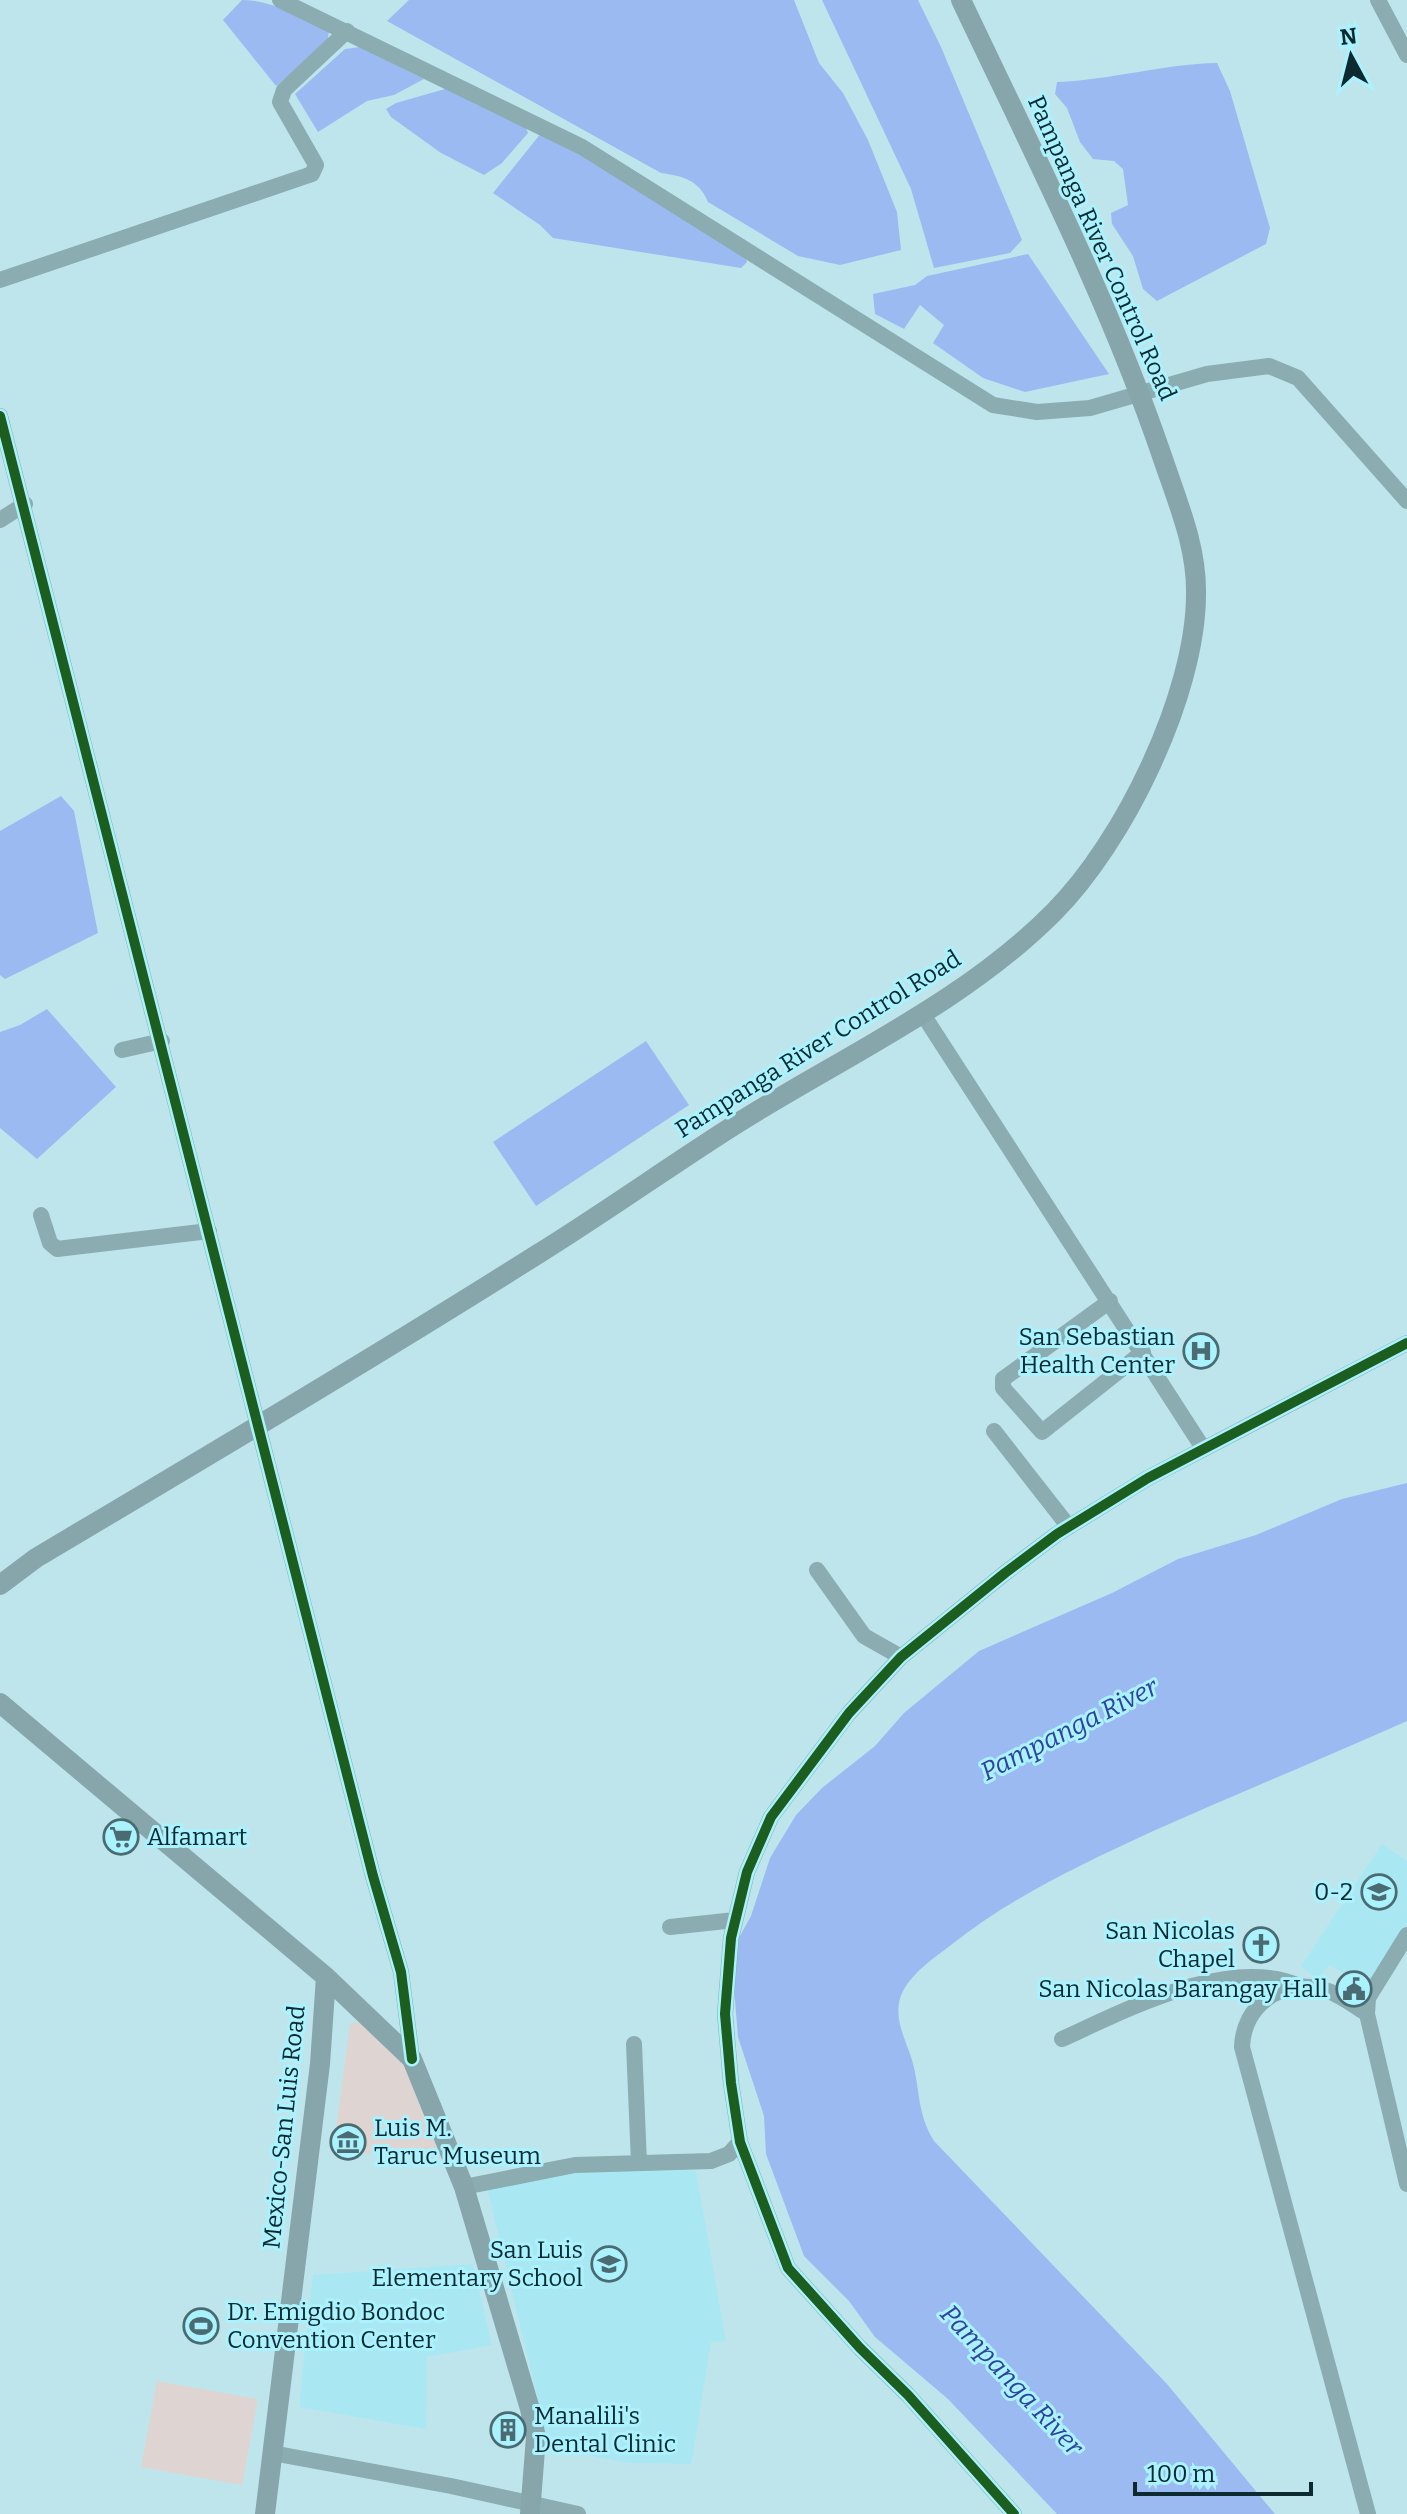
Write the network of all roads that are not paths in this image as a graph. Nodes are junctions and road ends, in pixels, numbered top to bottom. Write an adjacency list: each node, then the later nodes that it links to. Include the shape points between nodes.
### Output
1 (280, 0): 4 (street)
2 (961, 0): 7 (main road, Pampanga River Control Road, via 1084,257)
3 (1378, 0): 5 (street)
4 (347, 31): 6 (street, via 284,90 280,102 311,153 316,165 312,174); 7 (street, via 582,147 993,405 1037,412 1090,408)
5 (1407, 55)
6 (0, 280)
7 (1141, 394): 9 (street, via 1207,374 1269,366 1298,378); 12 (main road, Pampanga River Control Road, via 1192,545 1195,610 1188,667 1146,776 1076,889 1024,939)
8 (0, 416): 10 (street)
9 (1407, 501)
10 (25, 504): 11 (street); 13 (street)
11 (0, 520)
12 (922, 1013): 17 (street); 20 (main road, Pampanga River Control Road)
13 (162, 1041): 14 (street); 16 (street)
14 (122, 1050)
15 (41, 1215): 16 (street, via 57,1249)
16 (209, 1231): 20 (street)
17 (1110, 1301): 19 (street); 19 (street, via 1003,1379 1003,1388 1042,1432)
18 (1407, 1343): 22 (street)
19 (1143, 1352): 22 (street)
20 (259, 1421): 25 (main road, Pampanga River Control Road); 36 (street, via 401,1972)
21 (994, 1431): 23 (street)
22 (1203, 1448): 23 (street)
23 (1069, 1527): 26 (street)
24 (817, 1570): 26 (street, via 864,1636)
25 (0, 1585)
26 (901, 1657): 28 (street, via 849,1713 771,1817 747,1872)
27 (0, 1703): 31 (main road, Mexico-San Luis Road)
28 (735, 1920): 29 (street); 37 (street, via 725,2014)
29 (670, 1927)
30 (1407, 1935): 33 (street, via 1368,1998)
31 (326, 1977): 36 (main road); 41 (main road, Mexico-San Luis Road)
32 (1301, 1987): 33 (street, via 1324,1989); 34 (street, via 1261,1976 1211,1983 1177,1991); 46 (street, via 1257,2004 1243,2026 1242,2047)
33 (1367, 2014): 39 (street)
34 (1062, 2039)
35 (634, 2044): 38 (street)
36 (412, 2059): 40 (main road)
37 (740, 2142): 38 (street, via 729,2154 711,2161); 45 (street, via 788,2268)
38 (639, 2163): 40 (street, via 575,2165)
39 (1407, 2184)
40 (464, 2187): 42 (main road, via 536,2437)
41 (272, 2453): 42 (street, via 451,2486); 43 (main road, Mexico-San Luis Road)
42 (531, 2510): 44 (street)
43 (265, 2514)
44 (578, 2514)
45 (1014, 2514)
46 (1368, 2514)

